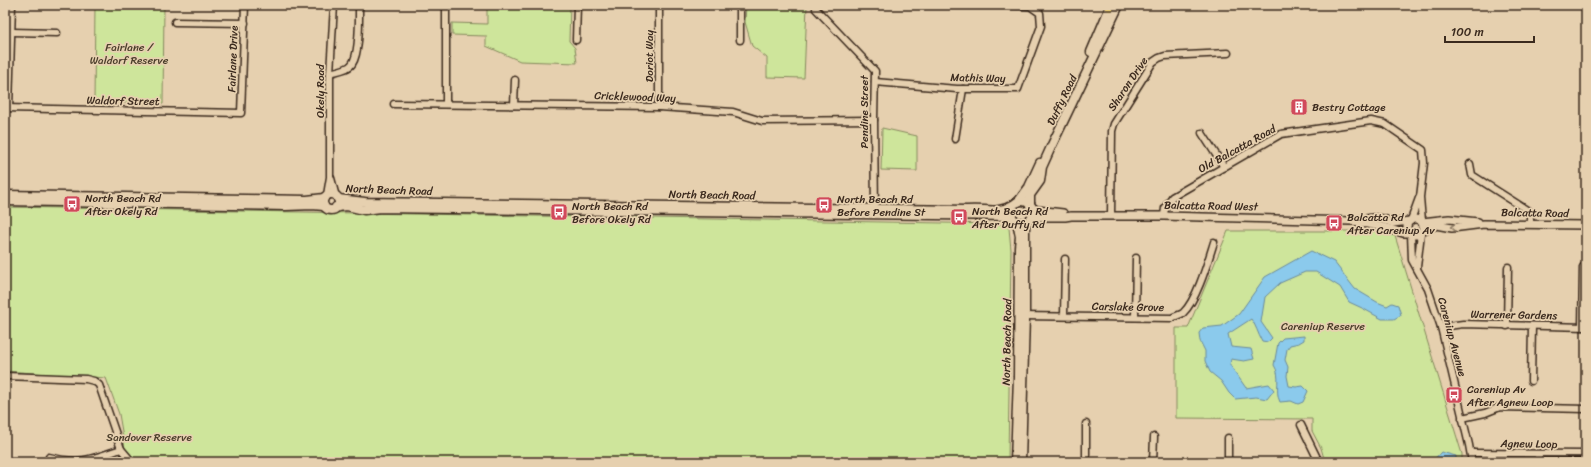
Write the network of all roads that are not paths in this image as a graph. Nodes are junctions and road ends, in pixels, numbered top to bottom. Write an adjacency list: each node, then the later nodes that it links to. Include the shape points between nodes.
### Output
1 (12, 5): 14 (street)
2 (245, 5): 13 (street, Fairlane Drive)
3 (334, 5): 19 (street, Okely Road)
4 (360, 5): 19 (street, via 358,44 352,64)
5 (446, 5): 24 (street)
6 (577, 5): 16 (street)
7 (659, 5): 26 (street, Doriot Way)
8 (740, 5): 17 (street)
9 (1010, 5): 22 (street, Mathis Way, via 1030,6 1040,13 1041,26 1018,89)
10 (1113, 5): 40 (main road, Duffy Road, via 1029,186); 41 (main road, Duffy Road, via 1042,167 1040,182 1030,195)
11 (816, 9): 21 (street, Pendine Street, via 875,71)
12 (175, 22): 13 (street)
13 (245, 23): 28 (street, Fairlane Drive)
14 (12, 32): 15 (street); 27 (street)
15 (56, 32)
16 (576, 40)
17 (740, 40)
18 (1228, 53): 44 (street, Sharon Drive, via 1165,56 1153,62 1112,131)
19 (330, 74): 34 (street, Okely Road)
20 (515, 80): 25 (street)
21 (875, 82): 22 (street, Mathis Way); 29 (street, Pendine Street)
22 (963, 89): 31 (street)
23 (394, 104): 24 (street, Cricklewood Way)
24 (446, 104): 25 (street, Cricklewood Way)
25 (514, 105): 26 (street, Cricklewood Way)
26 (659, 107): 29 (street, Cricklewood Way, via 733,112 762,121)
27 (7, 108): 28 (street, Waldorf Street)
28 (241, 113)
29 (874, 120): 42 (street, Pendine Street)
30 (1202, 133): 33 (street)
31 (955, 139)
32 (1470, 164): 51 (street, via 1472,175 1530,212)
33 (1224, 167): 36 (street, Old Balcatta Road, via 1281,134 1371,121 1385,124 1423,150); 45 (street, Old Balcatta Road, via 1172,197 1165,208)
34 (330, 177): 37 (street, Okely Road); 38 (street, Okely Road)
35 (5, 195): 37 (main road)
36 (1420, 197): 47 (street); 49 (street)
37 (325, 200): 38 (main road, via 332,194); 38 (main road, via 330,210); 39 (main road, via 312,205 286,206)
38 (337, 201): 42 (main road, North Beach Road)
39 (5, 202)
40 (1016, 204): 41 (main road, via 1024,202); 42 (main road, North Beach Road, via 1006,210 996,211 979,208); 46 (main road, via 1011,210)
41 (1031, 206): 43 (street, Balcatta Road West, via 1037,210); 46 (main road, Duffy Road)
42 (875, 211): 46 (main road, North Beach Road)
43 (1071, 216): 44 (street, Balcatta Road West); 46 (street, Balcatta Road West)
44 (1111, 216): 45 (street, Balcatta Road West)
45 (1164, 216): 48 (street, Balcatta Road West)
46 (1021, 219): 61 (main road, North Beach Road, via 1019,247)
47 (1410, 220): 48 (street, Balcatta Road West, via 1398,223 1374,218); 49 (street); 54 (street, via 1407,227)
48 (1351, 221): 54 (street, Balcatta Road West)
49 (1422, 222): 50 (street, Balcatta Road, via 1449,219); 53 (street)
50 (1484, 224): 51 (street, Balcatta Road); 53 (street, Balcatta Road, one-way to 53, via 1452,228 1436,225)
51 (1530, 224): 52 (street, Balcatta Road)
52 (1586, 225)
53 (1422, 232): 54 (street); 59 (street)
54 (1410, 234): 59 (street, Careniup Avenue, via 1412,260)
55 (1214, 242): 63 (street, Carslake Grove, via 1189,306 1182,314 1172,318)
56 (1136, 258): 63 (street)
57 (1065, 259): 62 (street)
58 (1508, 266): 65 (street)
59 (1417, 267): 64 (street, Careniup Avenue)
60 (1583, 267): 67 (street)
61 (1022, 316): 62 (street, Carslake Grove); 82 (main road, North Beach Road); 83 (main road, North Beach Road)
62 (1064, 316): 63 (street, Carslake Grove)
63 (1136, 317)
64 (1441, 326): 65 (street, Warrener Gardens); 71 (street, Careniup Avenue)
65 (1507, 326): 66 (street, Warrener Gardens)
66 (1532, 326): 67 (street, Warrener Gardens); 69 (street)
67 (1584, 327)
68 (5, 376): 76 (street, via 94,381 99,385)
69 (1532, 381)
70 (1586, 409): 71 (street, via 1500,407)
71 (1462, 418): 77 (street, Careniup Avenue)
72 (1086, 424): 84 (street)
73 (1301, 425): 87 (street)
74 (1154, 437): 85 (street)
75 (1228, 438): 86 (street)
76 (121, 449): 80 (street, via 81,461 65,461); 81 (street)
77 (1471, 453): 78 (street, Agnew Loop); 88 (street, Careniup Avenue)
78 (1538, 454): 79 (street, Agnew Loop); 89 (street)
79 (1586, 454)
80 (50, 457)
81 (132, 462)
82 (1015, 462)
83 (1021, 462)
84 (1086, 462)
85 (1153, 462)
86 (1228, 462)
87 (1319, 462)
88 (1472, 462)
89 (1538, 462)

